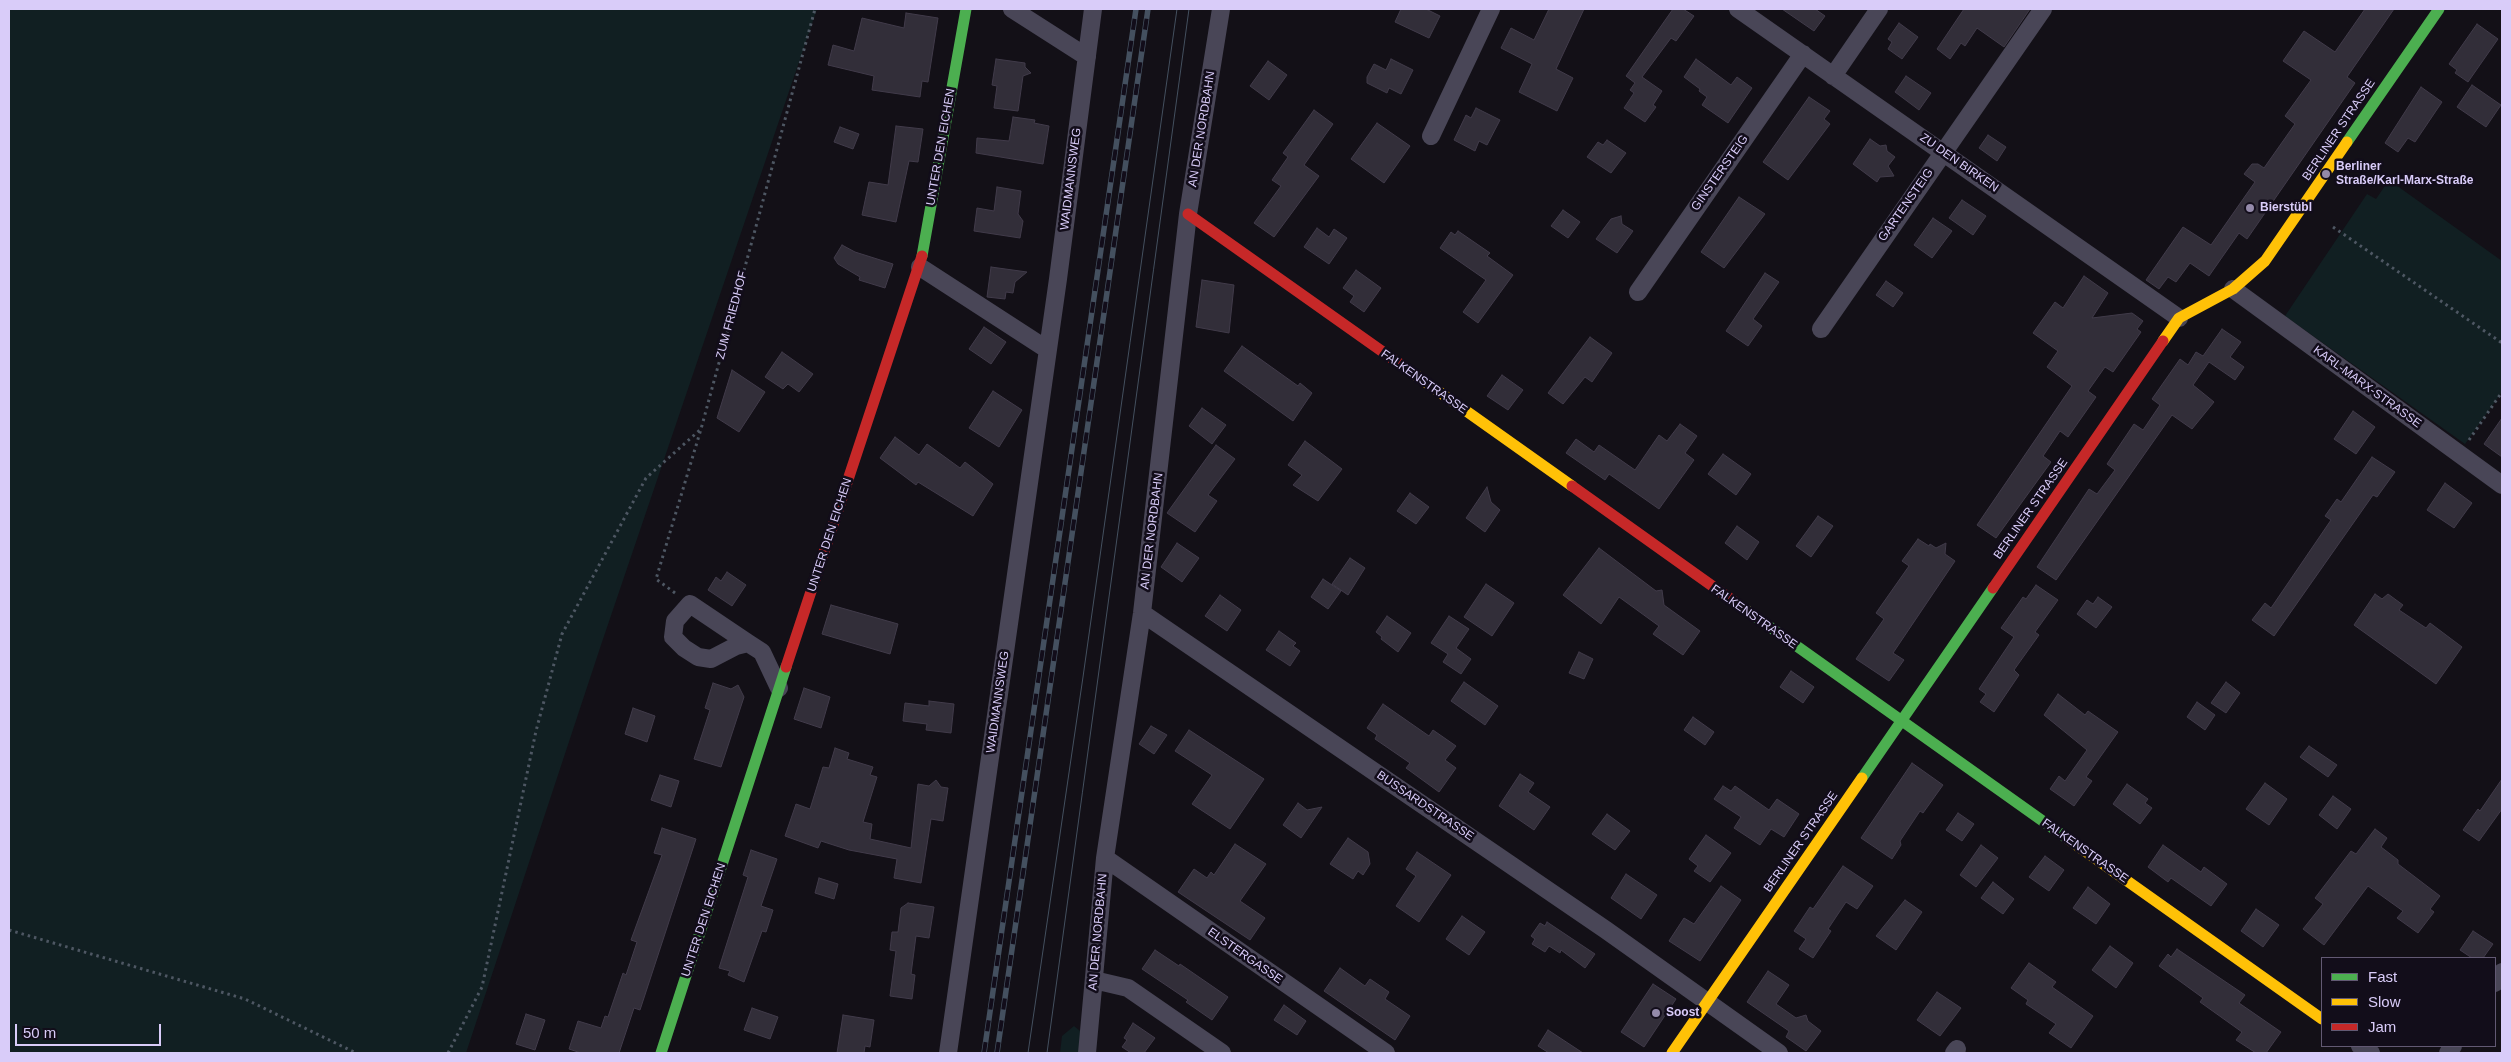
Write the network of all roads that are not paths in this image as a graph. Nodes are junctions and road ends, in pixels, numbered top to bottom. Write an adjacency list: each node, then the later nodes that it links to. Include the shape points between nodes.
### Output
1 (966, 9): 16 (street, UNTER DEN EICHEN)
2 (1012, 9): 11 (street)
3 (1093, 9): 11 (street, WAIDMANNSWEG)
4 (1221, 9): 15 (street, AN DER NORDBAHN)
5 (1491, 9): 13 (street)
6 (1738, 9): 10 (street, ZU DEN BIRKEN)
7 (1879, 9): 12 (street)
8 (2043, 9): 14 (street, GARTENSTEIG)
9 (2439, 9): 17 (street, BERLINER STRASSE, via 2266,261)
10 (1803, 54): 12 (street, ZU DEN BIRKEN); 18 (street, GINSTERSTEIG)
11 (1087, 56): 21 (street, WAIDMANNSWEG)
12 (1833, 76): 14 (street, ZU DEN BIRKEN)
13 (1431, 136)
14 (1943, 152): 19 (street, ZU DEN BIRKEN); 20 (street, GARTENSTEIG)
15 (1188, 214): 23 (street, AN DER NORDBAHN); 26 (street, FALKENSTRASSE)
16 (920, 268): 21 (street); 25 (street, UNTER DEN EICHEN)
17 (2233, 288): 19 (street, BERLINER STRASSE); 22 (street, KARL-MARX-STRASSE)
18 (1638, 292)
19 (2179, 318): 26 (street, BERLINER STRASSE)
20 (1821, 329)
21 (1048, 350): 32 (street, WAIDMANNSWEG)
22 (2502, 485)
23 (1142, 613): 27 (street, AN DER NORDBAHN); 29 (street, BUSSARDSTRASSE)
24 (748, 643): 24 (street, via 690,604 676,621 674,637 698,656 711,659); 25 (street, via 762,652)
25 (779, 688): 31 (street, UNTER DEN EICHEN)
26 (1901, 721): 29 (street, BERLINER STRASSE); 30 (street, FALKENSTRASSE)
27 (1104, 858): 28 (street, AN DER NORDBAHN); 35 (street, ELSTERGASSE)
28 (1094, 980): 33 (street, AN DER NORDBAHN); 34 (street, via 1128,988)
29 (1707, 1002): 36 (street, BERLINER STRASSE); 37 (street, BUSSARDSTRASSE)
30 (2321, 1018)
31 (661, 1053)
32 (948, 1053)
33 (1087, 1053)
34 (1222, 1053)
35 (1386, 1053)
36 (1672, 1053)
37 (1779, 1053)

